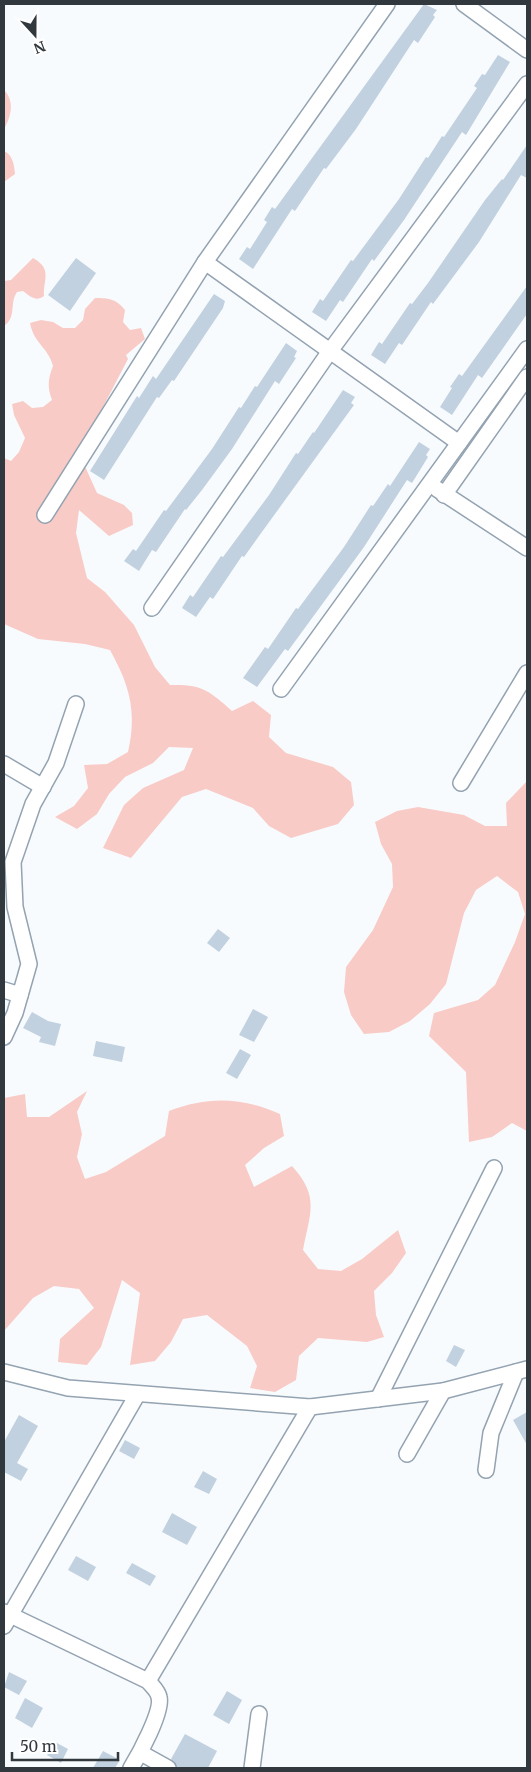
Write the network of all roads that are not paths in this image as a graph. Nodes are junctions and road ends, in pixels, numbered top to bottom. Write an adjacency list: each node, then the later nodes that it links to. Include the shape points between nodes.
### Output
1 (387, 4): 5 (street)
2 (464, 4): 3 (street)
3 (527, 50)
4 (527, 84): 7 (street)
5 (205, 262): 7 (street); 13 (street)
6 (527, 348): 8 (street)
7 (330, 351): 10 (street); 15 (street)
8 (510, 372): 9 (street); 10 (street)
9 (526, 380): 12 (street)
10 (458, 443): 11 (street)
11 (429, 484): 12 (street); 17 (street)
12 (444, 495): 14 (street)
13 (45, 515)
14 (527, 548)
15 (152, 608)
16 (527, 673): 20 (street)
17 (281, 689)
18 (76, 704): 21 (street, via 56,763)
19 (4, 764): 21 (street)
20 (461, 783)
21 (43, 787): 22 (street, via 33,804)
22 (9, 874): 24 (street, via 29,964)
23 (4, 990): 24 (street)
24 (20, 995): 25 (street)
25 (4, 1038)
26 (494, 1168): 31 (street)
27 (522, 1371): 29 (street); 34 (street, via 491,1432)
28 (4, 1372): 30 (street, via 68,1388)
29 (443, 1390): 31 (street); 33 (street)
30 (137, 1395): 32 (street); 35 (street)
31 (378, 1398): 32 (street)
32 (310, 1406): 36 (street)
33 (407, 1454)
34 (486, 1470)
35 (6, 1618): 36 (street)
36 (148, 1681): 38 (street, via 159,1695 160,1704)
37 (259, 1714): 41 (street)
38 (141, 1753): 39 (street); 40 (street)
39 (131, 1768)
40 (168, 1768)
41 (252, 1768)

